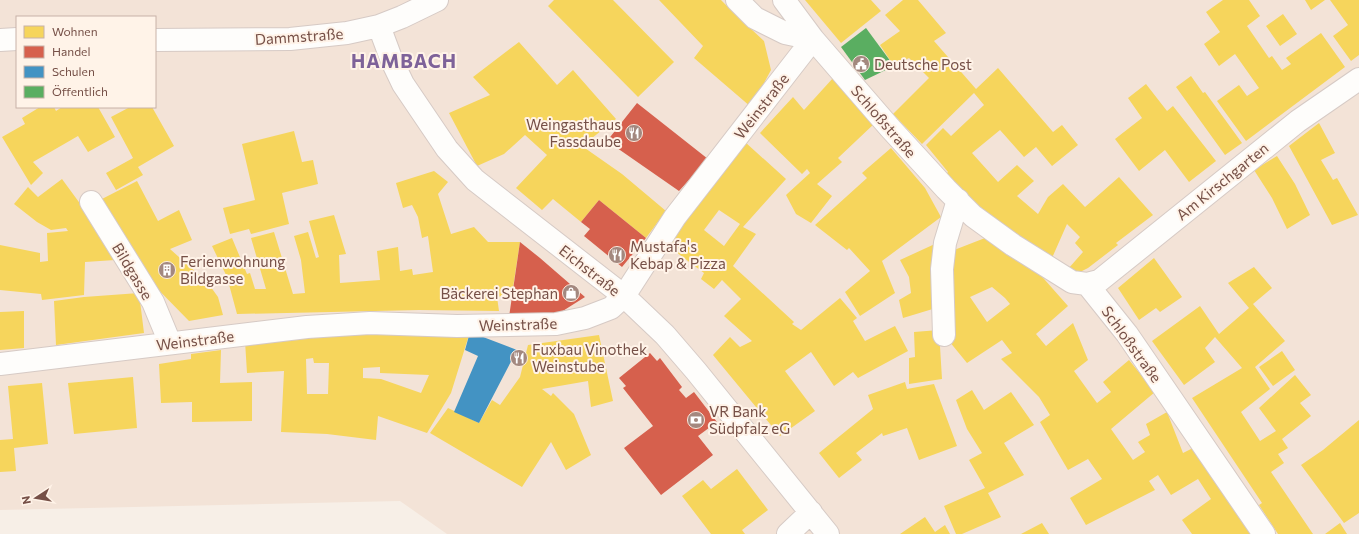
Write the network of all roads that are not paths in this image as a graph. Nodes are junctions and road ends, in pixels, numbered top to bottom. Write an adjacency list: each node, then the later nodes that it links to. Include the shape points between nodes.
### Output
1 (437, 0): 4 (street, Dammstraße)
2 (737, 0): 5 (street, via 755,18 785,32)
3 (784, 0): 5 (street, Schloßstraße)
4 (379, 26): 8 (street, Dammstraße, via 347,33 290,39); 13 (street, Eichstraße, via 403,84 447,150 475,180)
5 (814, 39): 10 (street, Schloßstraße, via 890,128); 13 (street, Weinstraße, via 675,217)
6 (0, 40): 7 (street)
7 (16, 40)
8 (156, 40)
9 (1359, 79): 12 (street, Am Kirschgarten, via 1298,120 1099,281)
10 (958, 200): 12 (street, Schloßstraße, via 974,216 1013,246 1072,282); 14 (street, via 945,243 942,269)
11 (91, 202): 15 (street, Bildgasse, via 153,302)
12 (1087, 284): 20 (street, Schloßstraße, via 1127,334)
13 (624, 296): 15 (street, Weinstraße, via 611,308 585,318 556,324 457,326 370,323 307,326); 17 (street, Eichstraße, via 665,335)
14 (944, 335)
15 (170, 343): 16 (street, Weinstraße)
16 (0, 364)
17 (811, 512): 18 (street); 19 (street, Eichstraße)
18 (788, 534)
19 (828, 534)
20 (1264, 534)

